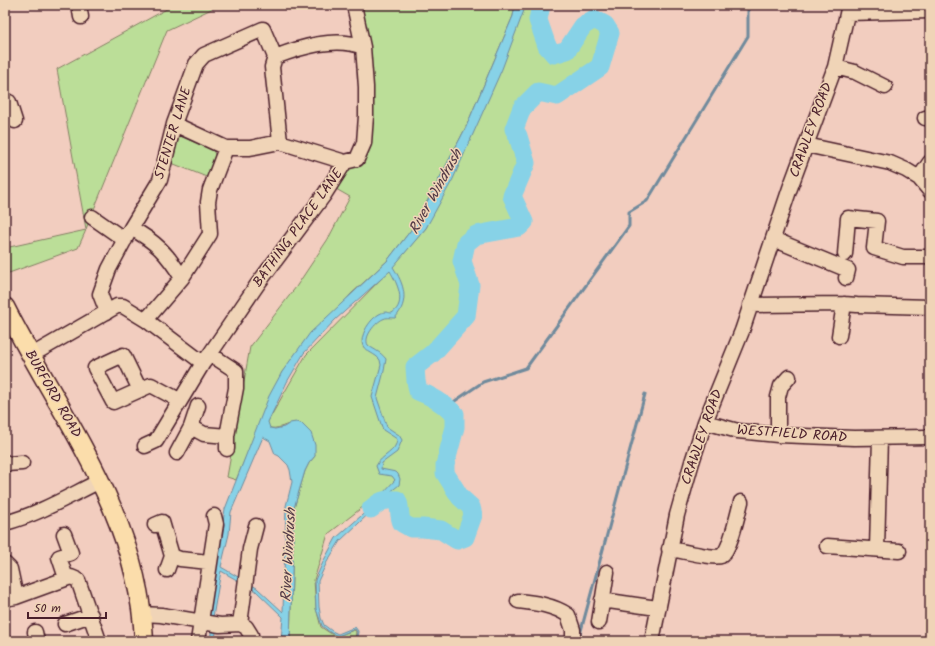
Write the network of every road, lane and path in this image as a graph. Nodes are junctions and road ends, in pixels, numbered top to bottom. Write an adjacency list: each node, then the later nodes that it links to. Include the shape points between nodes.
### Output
1 (354, 5): 4 (street, BATHING PLACE LANE)
2 (848, 9): 3 (street, CRAWLEY ROAD); 6 (street, CRAWLEY ROAD)
3 (930, 11)
4 (363, 47): 5 (street, via 342,42 290,51); 14 (street, BATHING PLACE LANE, via 366,87 364,143 357,159)
5 (275, 57): 10 (street, STENTER LANE, via 263,29 204,55 196,64); 11 (street, via 272,67)
6 (835, 67): 7 (street, CRAWLEY ROAD, via 855,72); 12 (street, CRAWLEY ROAD)
7 (885, 87)
8 (5, 104): 9 (street, via 9,102)
9 (15, 121)
10 (174, 124): 13 (street); 19 (street, STENTER LANE, via 160,180)
11 (280, 142): 13 (street, via 250,148); 14 (street)
12 (806, 145): 16 (street, via 890,163); 20 (street, CRAWLEY ROAD)
13 (226, 148): 22 (street, via 210,190 210,234)
14 (345, 162): 31 (street, BATHING PLACE LANE)
15 (930, 162): 16 (street)
16 (919, 178): 17 (street)
17 (930, 191)
18 (92, 217): 19 (street)
19 (128, 234): 22 (street, via 146,237 161,248); 27 (street, STENTER LANE, via 108,270 100,294)
20 (773, 240): 21 (street, via 847,266 848,218 877,221 874,248 903,257); 24 (street, CRAWLEY ROAD)
21 (930, 257)
22 (182, 278): 28 (street)
23 (844, 304): 24 (street); 26 (street); 29 (street)
24 (750, 305): 36 (street, CRAWLEY ROAD)
25 (5, 307): 30 (main road, BURFORD ROAD)
26 (930, 307)
27 (106, 312): 28 (street, via 116,306 123,306); 30 (street)
28 (146, 320): 31 (street)
29 (839, 336)
30 (30, 356): 45 (main road, BURFORD ROAD, via 69,420)
31 (206, 358): 34 (street, BATHING PLACE LANE); 37 (street, via 236,371 236,388 227,443)
32 (789, 377): 38 (street, via 781,386 778,397)
33 (140, 390): 34 (street, via 151,385)
34 (179, 400): 41 (street, BATHING PLACE LANE, via 156,441)
35 (198, 406): 37 (street)
36 (705, 422): 38 (street, WESTFIELD ROAD, via 738,431); 53 (street, CRAWLEY ROAD)
37 (191, 427): 42 (street)
38 (778, 435): 40 (street, WESTFIELD ROAD)
39 (930, 437): 40 (street, WESTFIELD ROAD)
40 (880, 438): 54 (street)
41 (145, 446)
42 (177, 453)
43 (5, 462): 44 (street)
44 (22, 463)
45 (100, 481): 48 (street, via 59,502); 66 (main road, BURFORD ROAD, via 128,548)
46 (741, 502): 53 (street, via 725,553 720,557)
47 (214, 516): 57 (street, via 216,524)
48 (5, 523)
49 (155, 525): 56 (street, via 162,522)
50 (256, 526): 71 (street, via 250,548)
51 (64, 534): 61 (street, via 71,553 54,558)
52 (827, 546): 54 (street)
53 (669, 549): 65 (street, CRAWLEY ROAD)
54 (878, 549): 55 (street)
55 (899, 551)
56 (172, 556): 57 (street); 59 (street)
57 (209, 562): 68 (street)
58 (5, 564): 62 (street, via 10,569)
59 (167, 570)
60 (607, 572): 63 (street)
61 (66, 578): 62 (street); 67 (street, via 78,580)
62 (11, 598)
63 (602, 600): 65 (street); 69 (street)
64 (518, 602): 76 (street, via 535,603 561,610 568,615 573,630)
65 (657, 608): 77 (street, CRAWLEY ROAD)
66 (142, 614): 68 (street); 73 (main road, BURFORD ROAD)
67 (90, 615): 70 (street); 72 (street)
68 (203, 621): 71 (street, via 220,625); 74 (street)
69 (598, 622)
70 (65, 624)
71 (240, 624): 75 (street, via 246,627 251,635)
72 (98, 641)
73 (144, 641)
74 (198, 641)
75 (250, 641)
76 (573, 641)
77 (652, 641)

